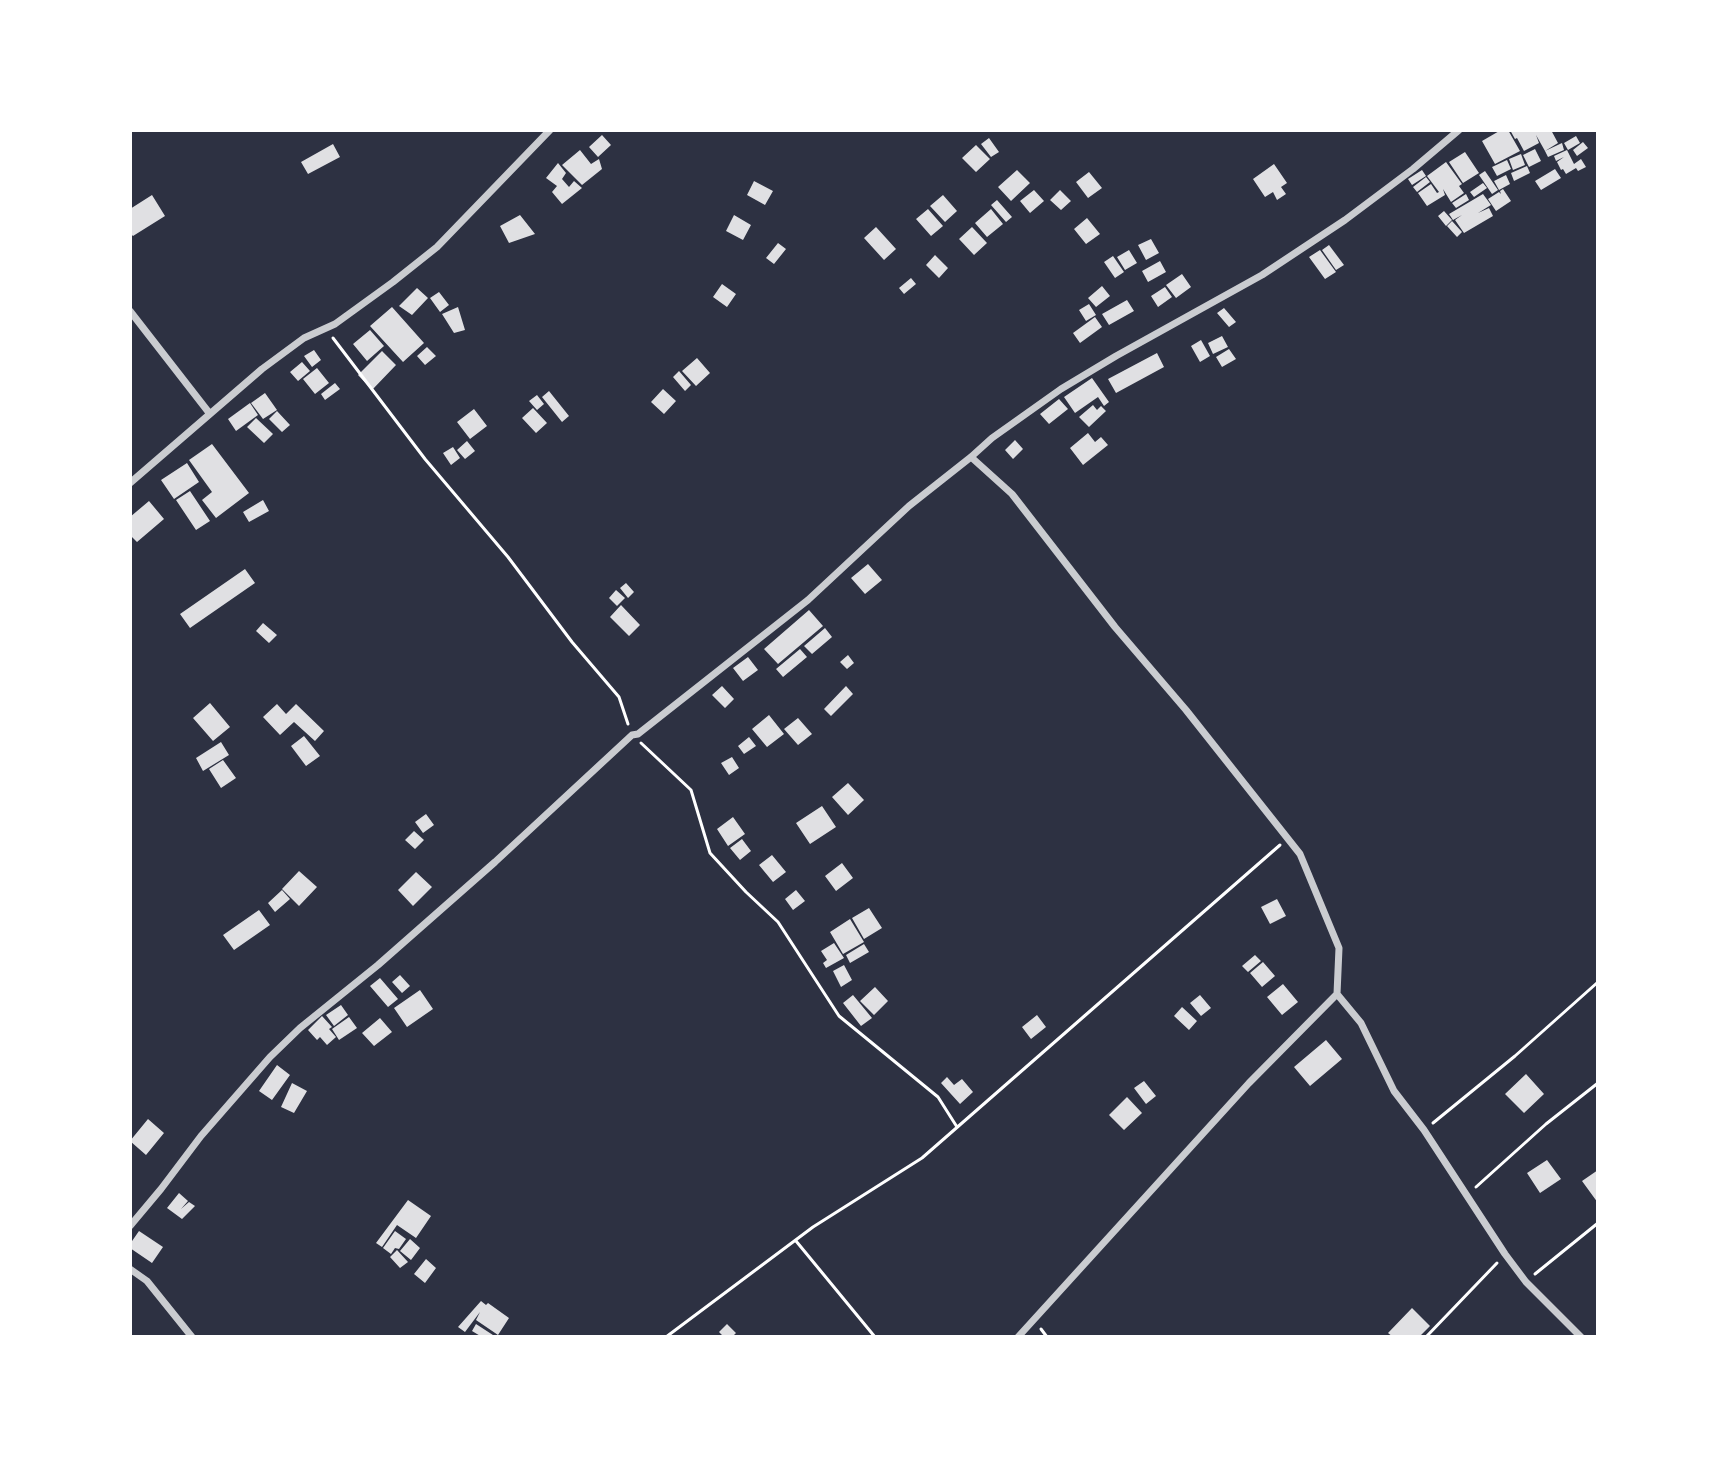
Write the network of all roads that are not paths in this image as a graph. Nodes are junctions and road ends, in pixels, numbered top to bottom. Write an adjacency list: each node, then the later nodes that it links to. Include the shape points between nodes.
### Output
1 (550, 130): 4 (street, via 437,247 335,324 304,338)
2 (1459, 130): 5 (street, via 1345,220 1262,275 1061,389)
3 (130, 311): 4 (street)
4 (210, 414): 6 (street)
5 (971, 457): 7 (street, via 1012,494 1300,854 1339,948); 8 (street, via 909,506 808,600 632,735 495,862 300,1028 209,1127)
6 (130, 483)
7 (1337, 994): 11 (street); 12 (street, via 1361,1023 1394,1091 1505,1254)
8 (130, 1226)
9 (130, 1269): 10 (street, via 147,1281)
10 (192, 1337)
11 (1018, 1337)
12 (1581, 1337)

